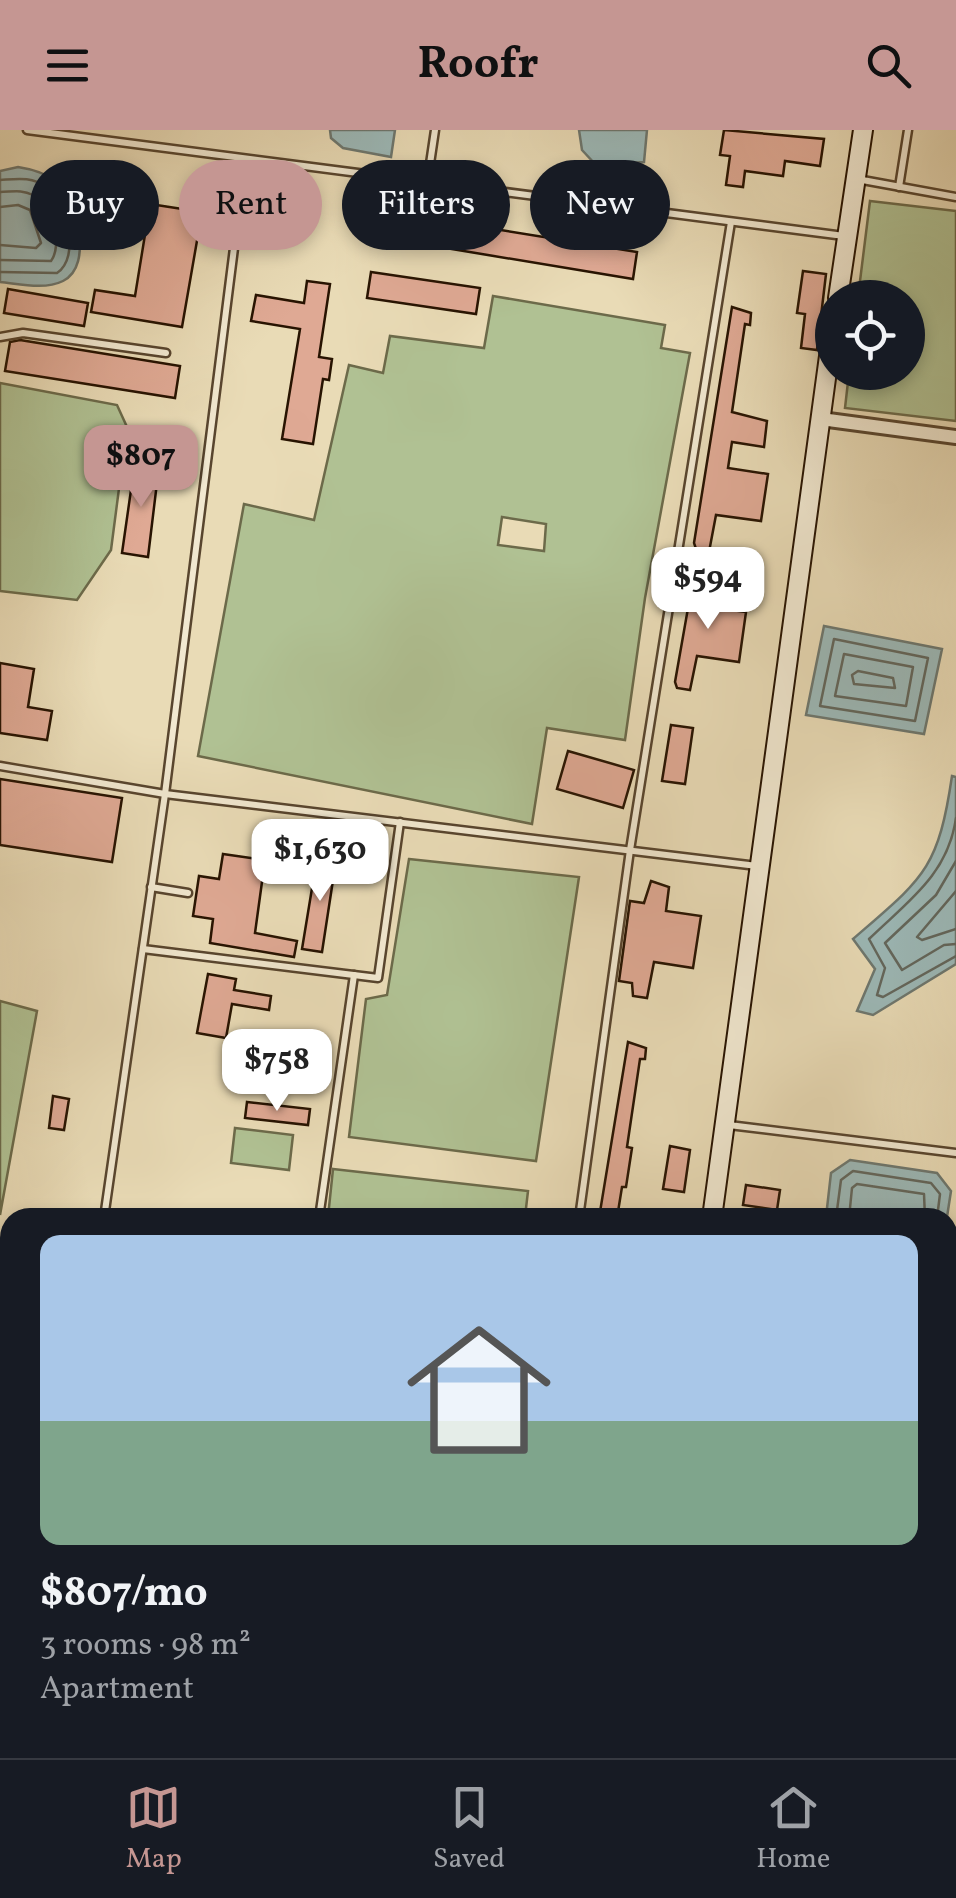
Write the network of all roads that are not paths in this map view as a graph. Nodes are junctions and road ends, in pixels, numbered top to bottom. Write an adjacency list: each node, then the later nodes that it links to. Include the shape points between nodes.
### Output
1 (27, 130): 5 (lane)
2 (436, 130): 6 (lane)
3 (863, 130): 7 (street)
4 (908, 130): 8 (lane)
5 (238, 160)
6 (431, 160)
7 (855, 179): 8 (lane); 12 (street)
8 (899, 186): 10 (lane)
9 (510, 194): 11 (lane)
10 (956, 196)
11 (731, 222): 12 (lane); 23 (lane)
12 (847, 237): 14 (street)
13 (234, 250): 21 (lane)
14 (841, 280)
15 (0, 338): 16 (lane, via 23,333)
16 (166, 354)
17 (825, 390): 18 (street)
18 (821, 420): 19 (street); 24 (street)
19 (956, 437)
20 (0, 766): 21 (lane)
21 (165, 794): 22 (lane); 25 (lane)
22 (400, 822): 23 (lane); 28 (lane, via 378,978)
23 (630, 850): 24 (lane); 33 (lane)
24 (760, 866): 29 (street)
25 (152, 886): 26 (lane); 27 (lane)
26 (188, 893)
27 (142, 948): 28 (lane); 31 (lane)
28 (354, 975): 32 (lane)
29 (725, 1124): 30 (lane); 34 (street)
30 (956, 1154)
31 (105, 1208)
32 (320, 1208)
33 (580, 1208)
34 (713, 1208)

